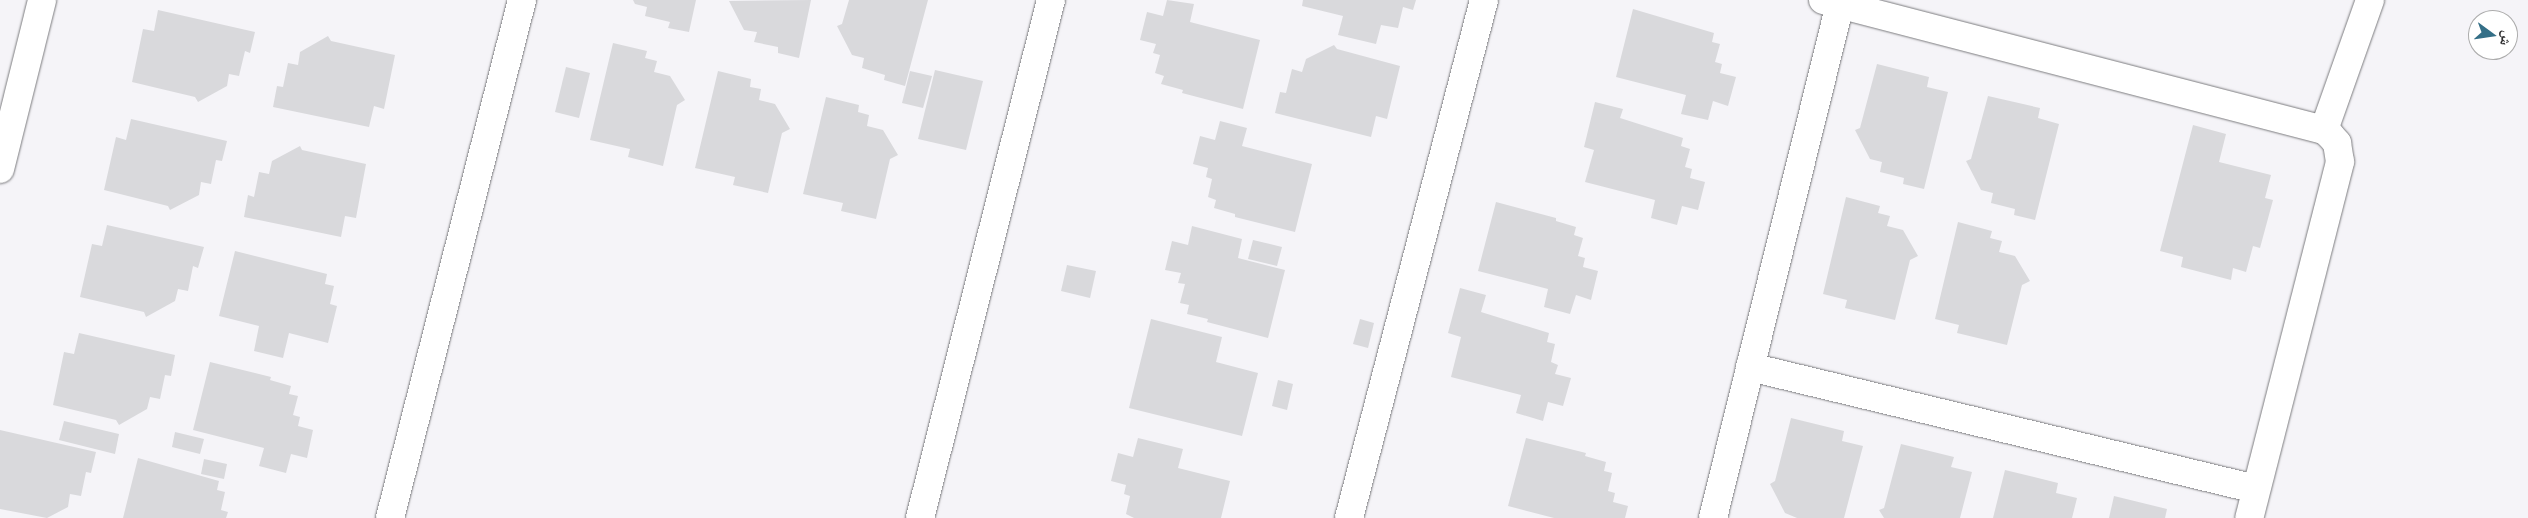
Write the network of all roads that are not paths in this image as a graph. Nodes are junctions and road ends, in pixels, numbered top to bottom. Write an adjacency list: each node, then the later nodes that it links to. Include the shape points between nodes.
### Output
1 (42, 0): 8 (street)
2 (522, 0): 11 (street)
3 (1051, 0): 12 (street)
4 (1484, 0): 13 (street)
5 (2370, 0): 7 (street)
6 (1832, 2): 7 (street); 9 (street)
7 (2324, 130): 10 (street, via 2337,144 2340,162)
8 (0, 169)
9 (1750, 368): 10 (street); 14 (street)
10 (2256, 489): 15 (street)
11 (390, 518)
12 (920, 518)
13 (1349, 518)
14 (1713, 518)
15 (2248, 518)

